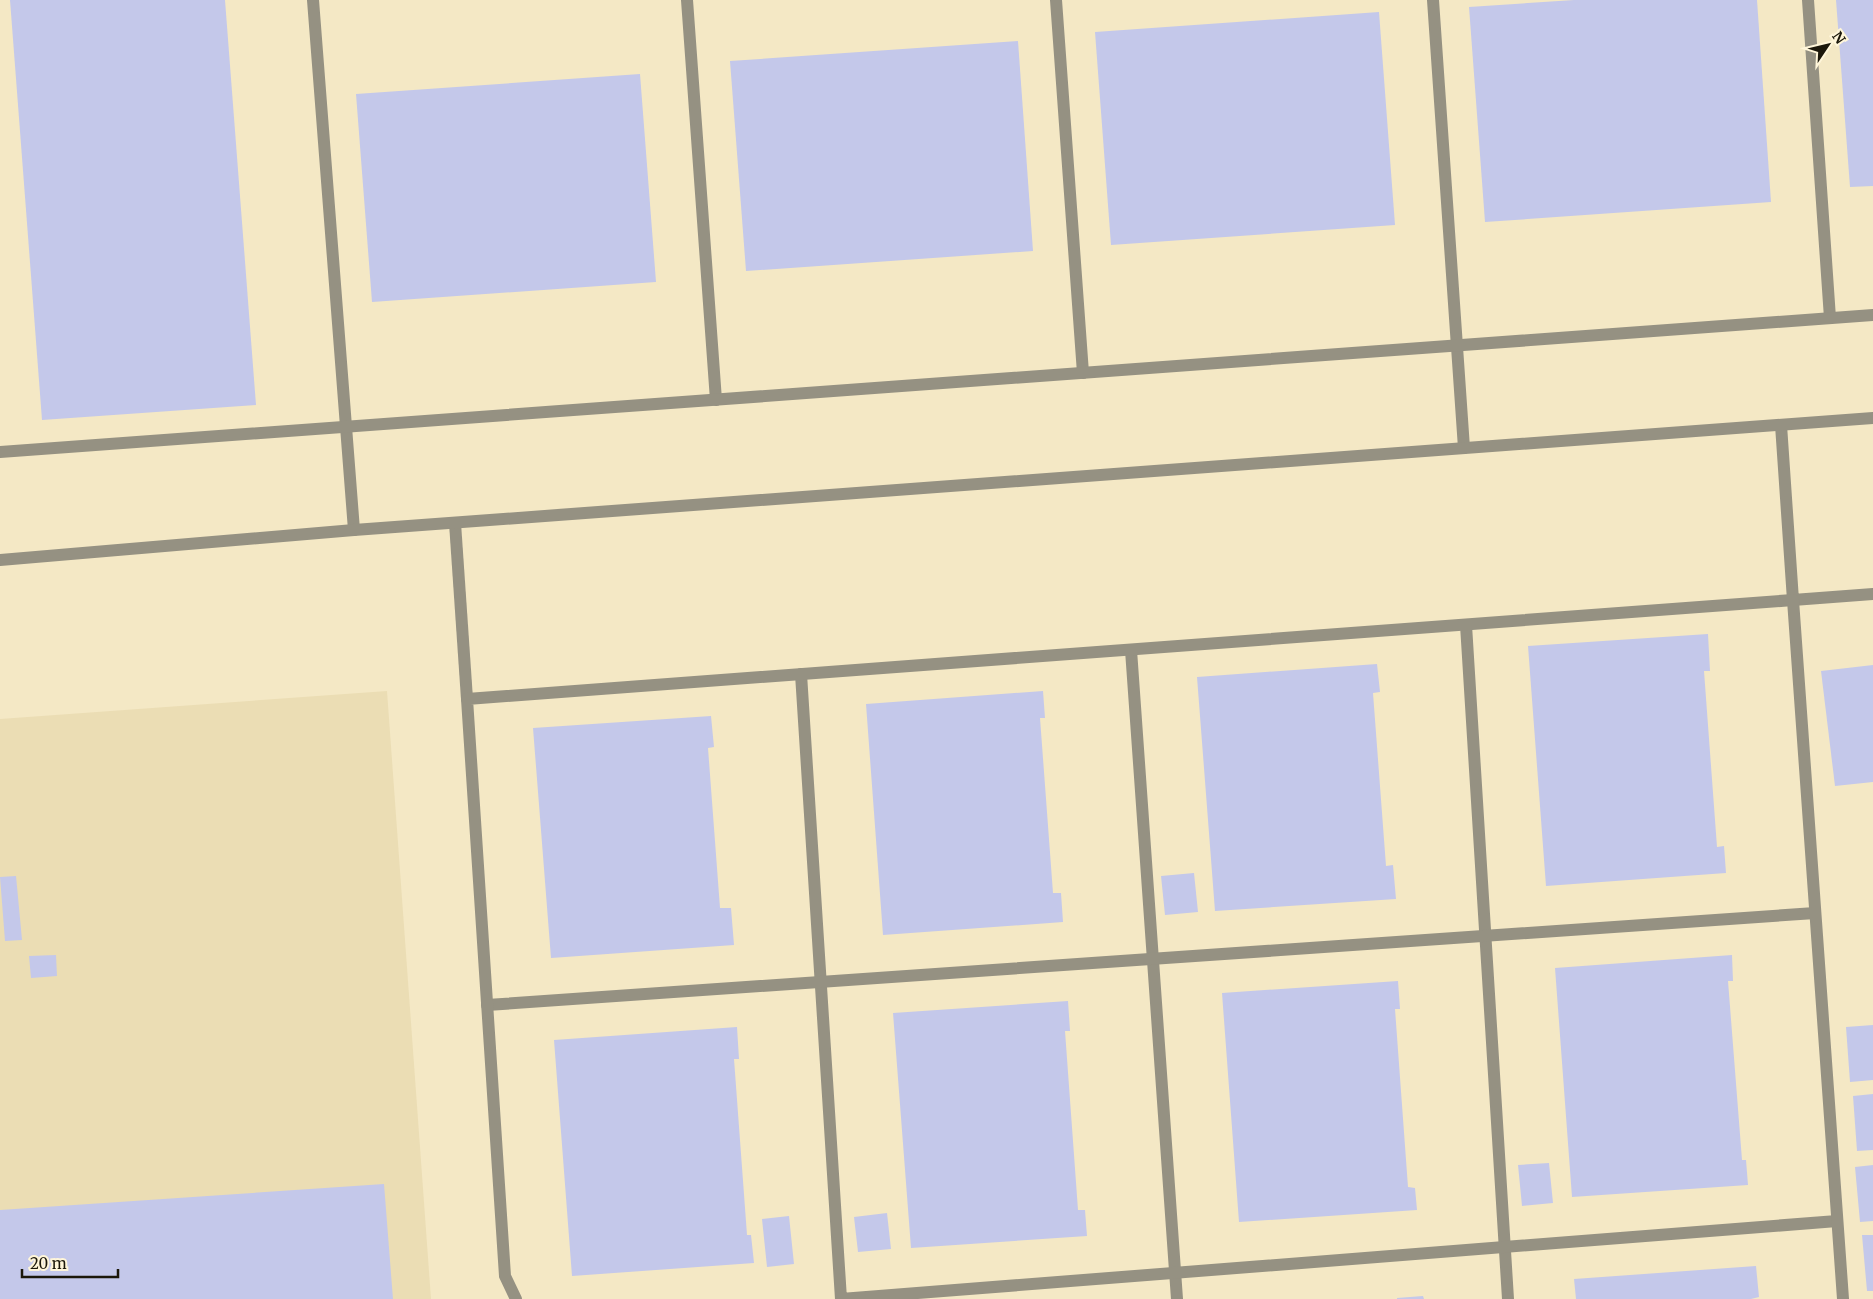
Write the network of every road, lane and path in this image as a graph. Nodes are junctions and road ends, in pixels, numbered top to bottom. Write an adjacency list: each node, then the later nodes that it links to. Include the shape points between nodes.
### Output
1 (313, 0): 13 (street)
2 (687, 0): 10 (street)
3 (1056, 0): 9 (street)
4 (1433, 0): 8 (street)
5 (1808, 0): 7 (street)
6 (1873, 315): 7 (street)
7 (1830, 318): 8 (street)
8 (1457, 345): 9 (street); 14 (street)
9 (1083, 373): 10 (street)
10 (716, 400): 13 (street)
11 (1873, 418): 12 (street)
12 (1781, 425): 14 (street); 20 (street)
13 (346, 427): 15 (street); 17 (street)
14 (1464, 448): 16 (street)
15 (0, 452)
16 (455, 523): 17 (street); 24 (street)
17 (354, 530): 18 (street)
18 (0, 560)
19 (1873, 594): 20 (street)
20 (1794, 600): 21 (street); 25 (street)
21 (1466, 625): 22 (street); 26 (street)
22 (1131, 650): 23 (street); 27 (street)
23 (801, 674): 24 (street); 28 (street)
24 (467, 699): 29 (street)
25 (1815, 913): 26 (street); 30 (street)
26 (1484, 936): 27 (street); 31 (street)
27 (1153, 958): 28 (street); 32 (street)
28 (820, 982): 29 (street); 35 (street)
29 (487, 1005): 33 (street, via 505,1276)
30 (1837, 1221): 31 (street); 38 (street)
31 (1504, 1247): 32 (street); 37 (street)
32 (1175, 1272): 35 (street); 36 (street)
33 (516, 1299)
34 (837, 1299): 35 (street)
35 (841, 1299)
36 (1177, 1299)
37 (1508, 1299)
38 (1843, 1299)

